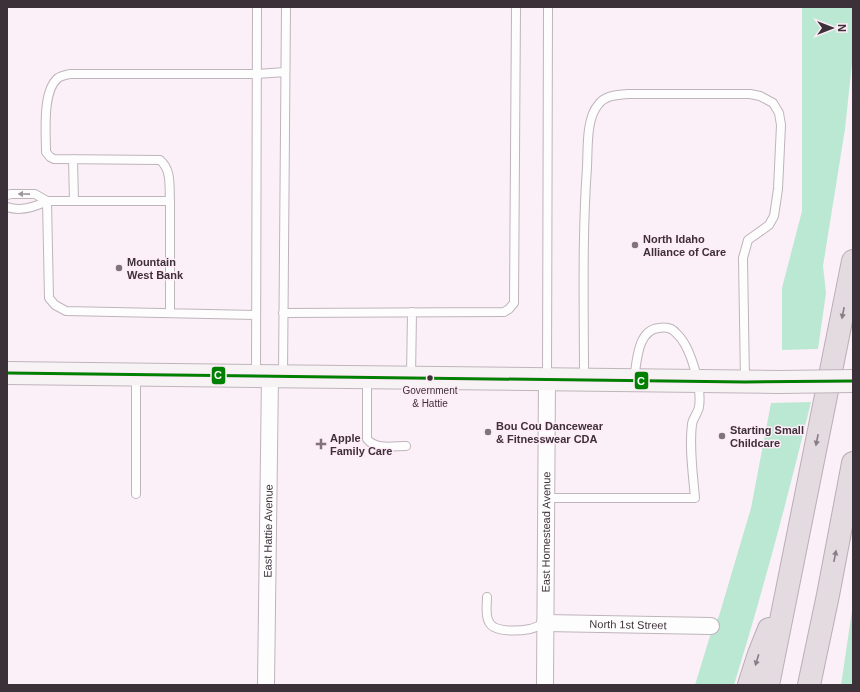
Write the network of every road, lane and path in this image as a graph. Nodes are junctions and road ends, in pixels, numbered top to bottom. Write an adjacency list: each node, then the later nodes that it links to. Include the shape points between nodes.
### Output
1 (257, 7): 6 (lane)
2 (286, 7): 5 (lane)
3 (516, 7): 14 (lane, via 514,303 504,312)
4 (548, 7): 23 (lane)
5 (285, 72): 6 (lane); 16 (lane)
6 (257, 74): 7 (lane, via 70,74 59,78 53,84 47,98 46,152 50,157); 17 (lane)
7 (73, 159): 10 (lane); 11 (lane, via 160,160 168,171)
8 (7, 195): 9 (lane, one-way to 8, via 35,194)
9 (47, 201): 10 (lane); 12 (lane, via 34,208); 15 (lane, via 49,298 55,305 66,311)
10 (74, 201): 11 (lane)
11 (170, 201): 15 (lane)
12 (7, 207)
13 (853, 261): 33 (highway, one-way to 33)
14 (412, 312): 16 (lane); 22 (lane)
15 (170, 313): 17 (lane)
16 (283, 313): 20 (lane)
17 (256, 315): 20 (lane)
18 (7, 373): 19 (main road)
19 (136, 375): 20 (main road); 31 (lane)
20 (270, 376): 21 (main road); 38 (street, East Hattie Avenue)
21 (367, 378): 22 (main road); 29 (lane, via 367,439 376,446)
22 (411, 378): 23 (main road)
23 (547, 379): 24 (main road); 32 (street, East Homestead Avenue)
24 (584, 380): 25 (main road); 28 (lane, via 584,206 589,129 598,104 609,96 628,94 743,94 760,96 773,103 779,113 781,125 774,216 768,225 748,240 744,258)
25 (634, 380): 26 (main road); 26 (lane, via 642,340 655,328 664,328 676,332 685,344)
26 (699, 381): 28 (main road); 32 (lane, via 699,408 692,423 696,498)
27 (853, 381): 28 (main road, bridge)
28 (745, 382)
29 (406, 446)
30 (853, 463): 34 (highway, one-way to 30)
31 (136, 494)
32 (546, 498): 36 (street, East Homestead Avenue)
33 (787, 586): 40 (highway, one-way to 40); 41 (highway)
34 (828, 594): 42 (highway); 43 (highway)
35 (487, 597): 36 (lane, via 487,616 489,623 495,628 530,629)
36 (545, 623): 37 (street, North 1st Street); 39 (street, East Homestead Avenue)
37 (711, 626)
38 (266, 685)
39 (544, 685)
40 (749, 685)
41 (768, 685)
42 (809, 685)
43 (821, 685)

